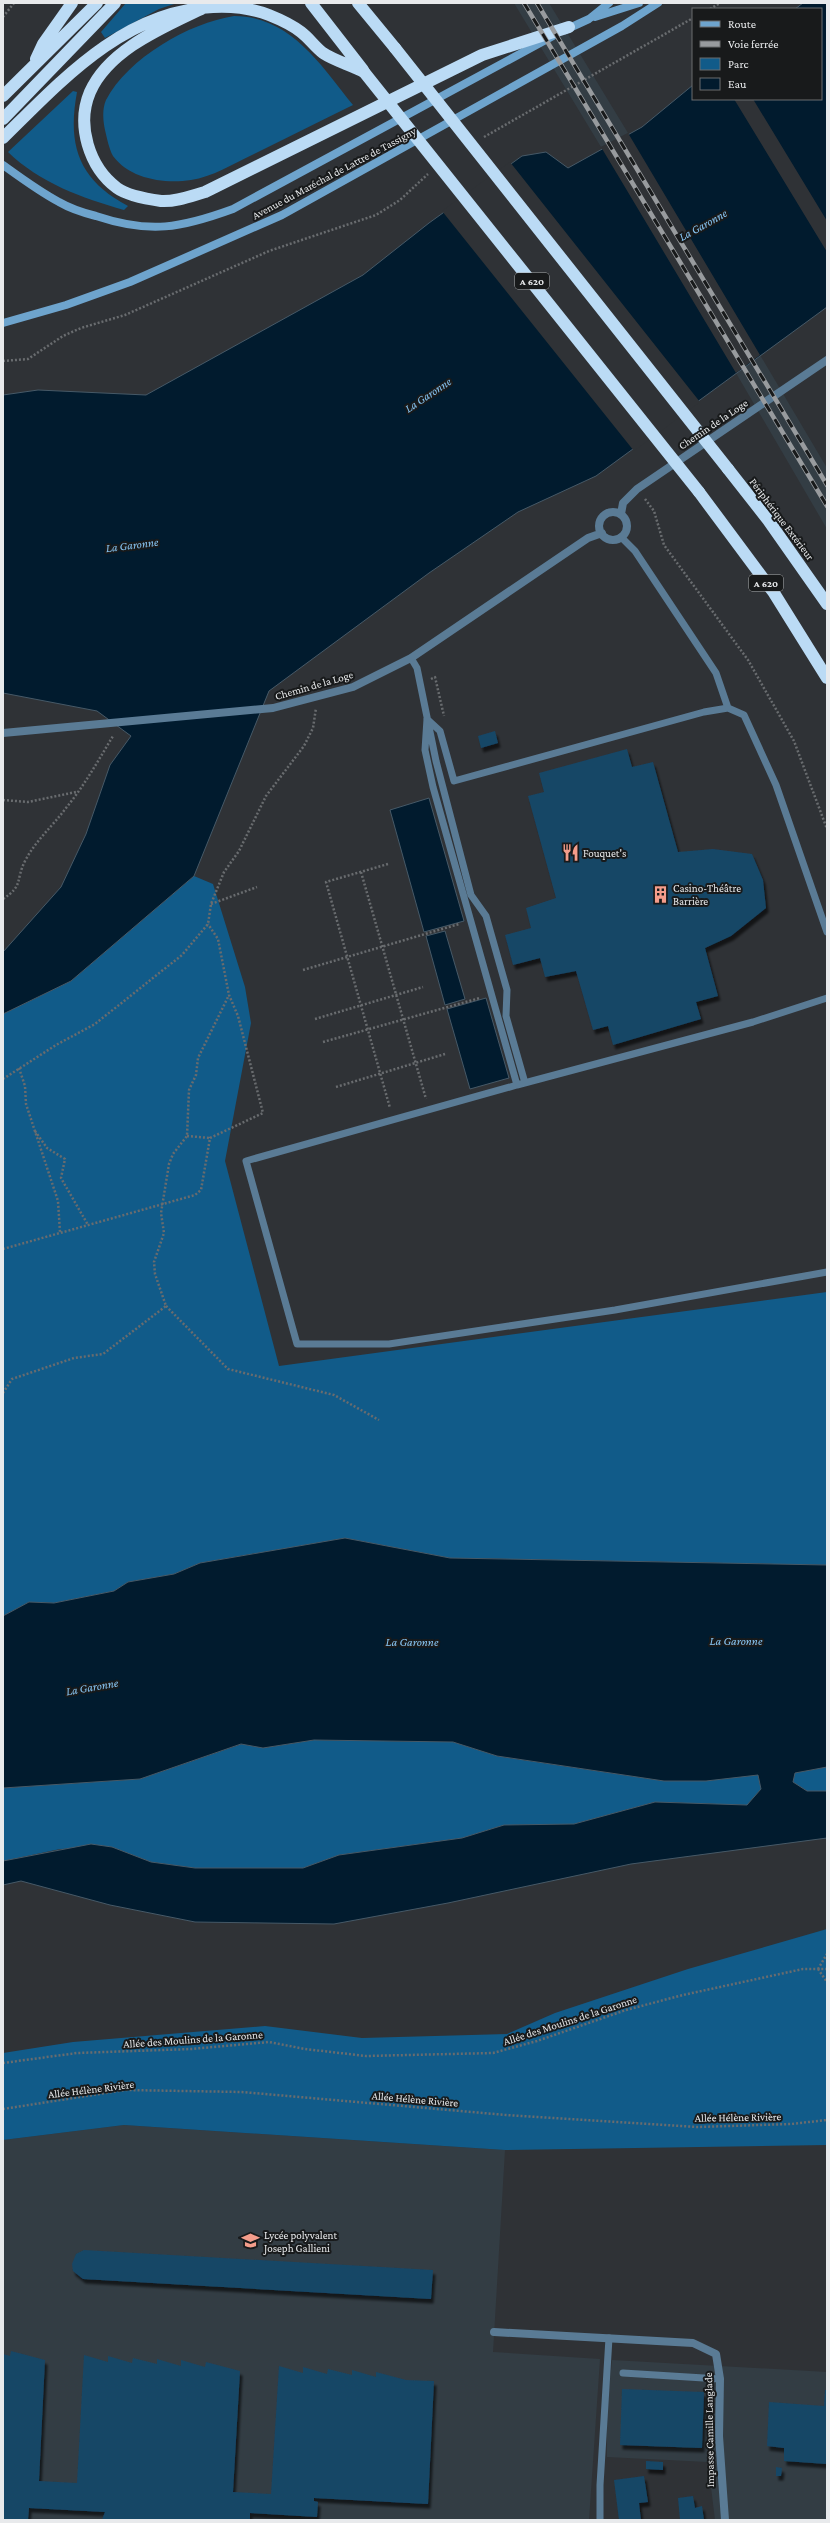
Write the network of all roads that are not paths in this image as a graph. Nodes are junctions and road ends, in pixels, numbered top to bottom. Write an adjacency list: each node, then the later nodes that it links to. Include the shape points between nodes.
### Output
1 (72, 3): 12 (highway, via 43,44)
2 (97, 3): 12 (highway)
3 (115, 3): 15 (highway)
4 (311, 3): 13 (highway, A 620)
5 (358, 3): 23 (highway, Périphérique Extérieur, bridge, via 768,520)
6 (609, 3): 10 (main road, Avenue du Maréchal de Lattre de Tassigny)
7 (639, 3): 10 (main road)
8 (658, 3): 18 (main road, Avenue du Maréchal de Lattre de Tassigny, via 622,26 282,215 130,282 66,305)
9 (203, 8): 11 (highway, via 159,29 115,60 90,92 84,111 89,152 101,172 118,188 143,198 162,201 205,192 482,55); 13 (highway, via 249,9 269,15 300,31 323,53); 16 (highway, via 175,11 146,22 115,40 71,72)
10 (589, 19): 11 (main road, Avenue du Maréchal de Lattre de Tassigny)
11 (569, 27): 17 (main road, Avenue du Maréchal de Lattre de Tassigny, via 233,209 197,222 167,227 141,227 114,222 60,203)
12 (35, 64): 14 (highway)
13 (364, 72): 25 (highway, A 620, bridge, via 699,492 774,593)
14 (3, 96)
15 (3, 119)
16 (3, 138)
17 (3, 165)
18 (3, 323)
19 (827, 360): 20 (street, Chemin de la Loge, via 637,489 623,503)
20 (621, 514): 21 (street, via 612,512 604,516 600,524); 22 (street, via 627,526)
21 (602, 533): 22 (street, via 611,539); 24 (street, Chemin de la Loge, via 588,538)
22 (621, 537): 26 (lane, via 635,550 716,673)
23 (827, 604)
24 (411, 658): 27 (lane, via 417,668); 29 (street, Chemin de la Loge, via 352,687 315,699 273,708)
25 (827, 678)
26 (728, 708): 31 (lane); 34 (lane, via 744,716 776,785)
27 (427, 719): 31 (lane, via 440,731); 32 (lane); 33 (lane, via 425,750)
28 (3, 727): 29 (street, Chemin de la Loge)
29 (37, 729): 30 (street, Chemin de la Loge)
30 (3, 733)
31 (454, 781): 32 (lane)
32 (442, 784): 33 (lane); 36 (lane, via 471,896 486,916 493,938 507,990 506,1016)
33 (433, 787): 37 (lane)
34 (827, 932)
35 (827, 998): 36 (lane, via 753,1022)
36 (525, 1083): 37 (lane)
37 (517, 1086): 38 (lane, via 246,1161 297,1344 389,1344 615,1310)
38 (827, 1272)
39 (494, 2332): 40 (street, Impasse Camille Langlade)
40 (609, 2338): 42 (street, Impasse Camille Langlade, via 693,2343 716,2354); 43 (lane)
41 (623, 2373): 42 (lane)
42 (720, 2379): 44 (street, Impasse Camille Langlade, via 719,2436)
43 (600, 2520)
44 (725, 2520)

